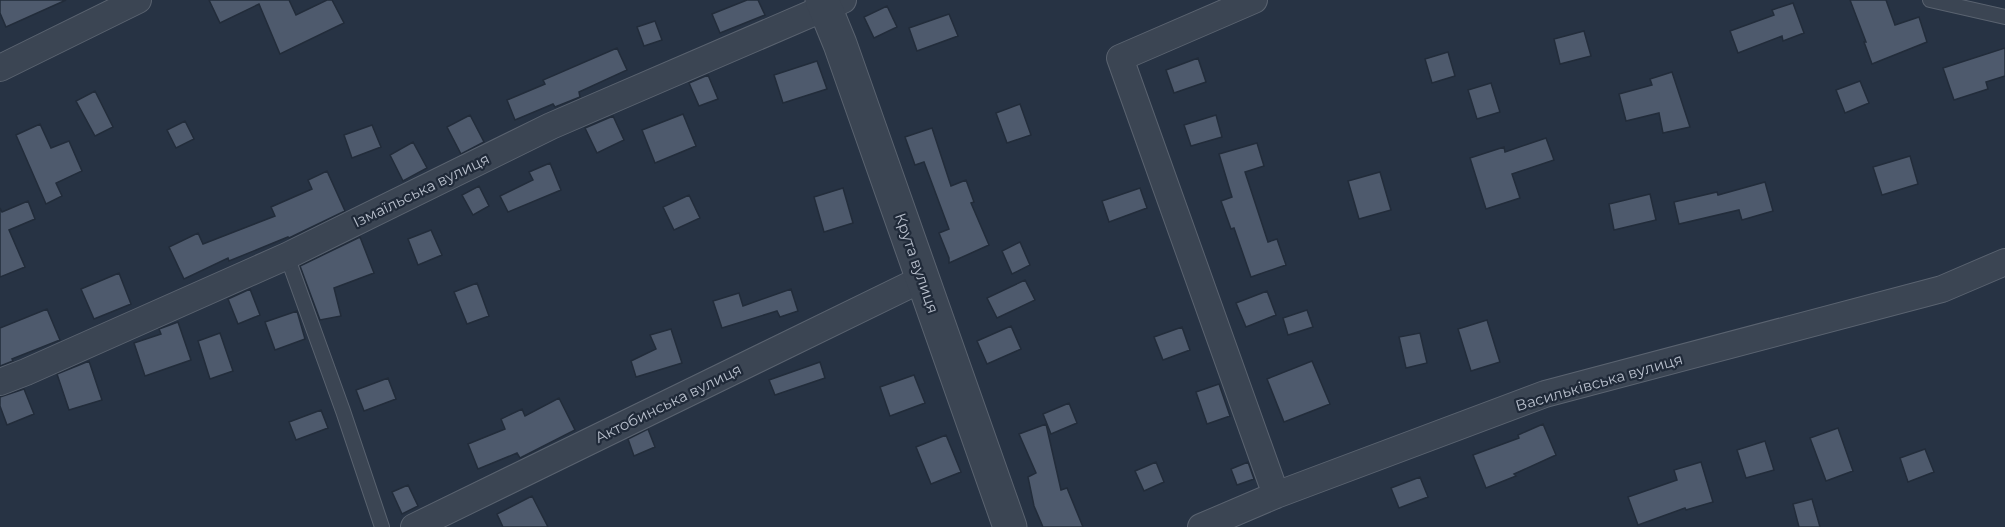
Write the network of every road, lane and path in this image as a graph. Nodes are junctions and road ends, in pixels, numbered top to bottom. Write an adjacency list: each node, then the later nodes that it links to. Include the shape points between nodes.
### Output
1 (138, 0): 6 (street)
2 (1254, 0): 11 (street, via 1120,58)
3 (1930, 0): 5 (lane)
4 (830, 2): 7 (street, Ізмаїльська вулиця, via 551,126); 9 (street, Крута вулиця, via 840,44)
5 (2005, 17)
6 (0, 68)
7 (287, 256): 10 (street, Ізмаїльська вулиця); 12 (lane)
8 (2005, 262): 11 (street, Васильківська вулиця, via 1942,289 1545,394)
9 (922, 279): 13 (street, Актобинська вулиця); 14 (street, Крута вулиця)
10 (0, 382)
11 (1276, 495): 15 (street, Васильківська вулиця)
12 (382, 527)
13 (414, 527)
14 (1010, 527)
15 (1201, 527)

